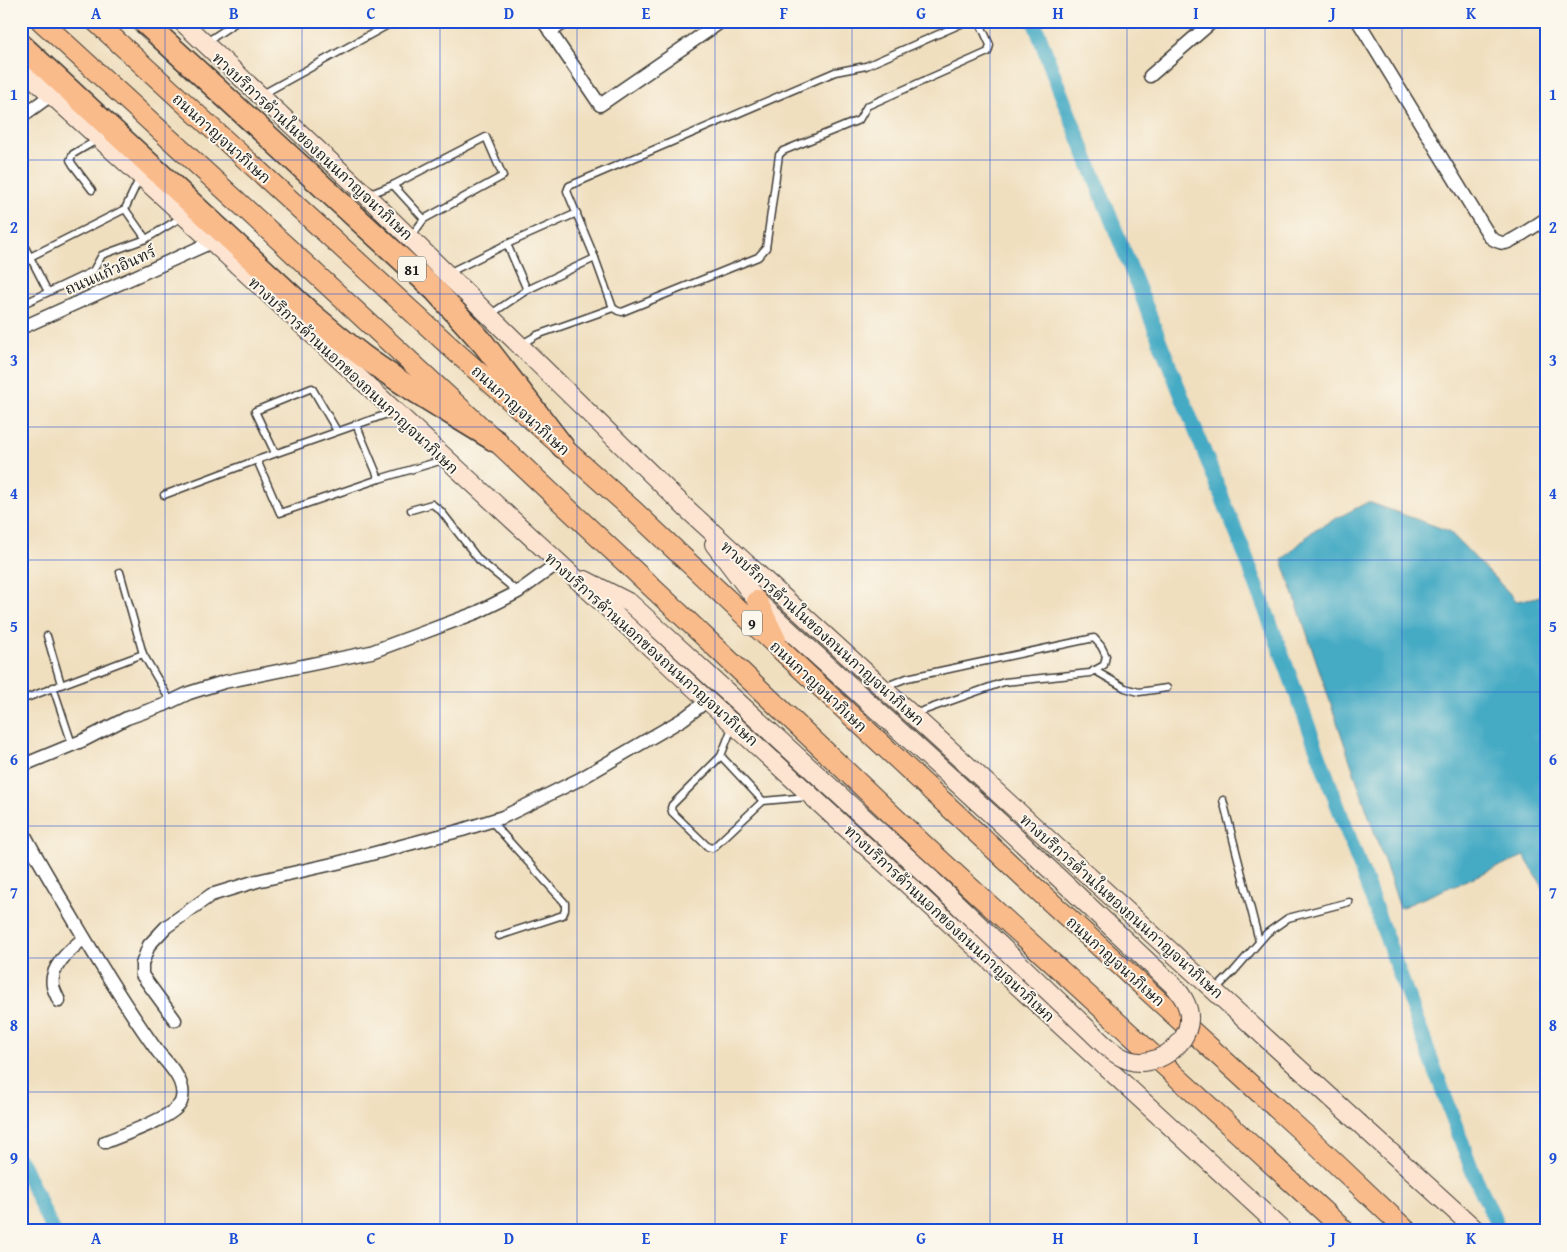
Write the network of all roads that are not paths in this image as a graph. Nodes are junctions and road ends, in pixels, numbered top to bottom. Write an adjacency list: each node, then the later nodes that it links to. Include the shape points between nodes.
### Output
1 (41, 21): 49 (highway)
2 (95, 21): 50 (highway, ถนนกาญจนาภิเษก / 9)
3 (143, 21): 50 (highway, 81, via 436,291 483,343)
4 (181, 21): 14 (main road, ทางบริการด้านในของถนนกาญจนาภิเษก)
5 (238, 21): 14 (lane)
6 (396, 21): 19 (lane)
7 (566, 21): 13 (street)
8 (722, 21): 13 (street, via 600,105)
9 (968, 21): 27 (lane, via 866,66 835,72 569,186 567,191)
10 (979, 21): 42 (lane, via 990,45 988,52 866,106 859,120 779,155 766,248 758,257 622,312)
11 (1213, 21): 17 (street)
12 (1358, 21): 30 (street, via 1490,237 1496,242 1510,241)
13 (547, 26)
14 (204, 43): 19 (main road, ทางบริการด้านในของถนนกาญจนาภิเษก)
15 (21, 45): 22 (highway)
16 (21, 67): 18 (main road, ทางบริการด้านนอกของถนนกาญจนาภิเษก)
17 (1150, 76)
18 (51, 94): 20 (street); 21 (main road, ทางบริการด้านนอกของถนนกาญจนาภิเษก)
19 (260, 96): 25 (main road, ทางบริการด้านในของถนนกาญจนาภิเษก)
20 (21, 117)
21 (100, 138): 22 (main road, ทางบริการด้านนอกของถนนกาญจนาภิเษก); 24 (lane, via 73,154 70,160)
22 (143, 168): 26 (lane); 28 (main road, ทางบริการด้านนอกของถนนกาญจนาภิเษก); 49 (highway, via 338,337 392,376)
23 (393, 185): 25 (lane); 29 (lane); 29 (lane, via 486,137 503,176)
24 (92, 190)
25 (367, 196): 31 (main road, ทางบริการด้านในของถนนกาญจนาภิเษก)
26 (125, 209): 33 (lane); 36 (lane)
27 (577, 214): 35 (lane); 37 (lane)
28 (184, 216): 33 (lane); 34 (main road, ทางบริการด้านนอกของถนนกาญจนาภิเษก)
29 (424, 219): 31 (lane)
30 (1546, 219)
31 (410, 238): 38 (main road, ทางบริการด้านในของถนนกาญจนาภิเษก)
32 (21, 239): 36 (lane)
33 (146, 239): 40 (lane, via 102,255 93,271)
34 (212, 242): 44 (street, ถนนแก้วอินทร์); 46 (main road, ทางบริการด้านนอกของถนนกาญจนาภิเษก)
35 (507, 244): 38 (lane); 39 (lane)
36 (30, 257): 40 (lane)
37 (595, 258): 39 (lane); 42 (lane)
38 (447, 273): 43 (main road, ทางบริการด้านในของถนนกาญจนาภิเษก)
39 (527, 290): 43 (lane)
40 (48, 292): 41 (lane)
41 (21, 305)
42 (613, 308): 45 (lane)
43 (490, 314): 45 (main road, ทางบริการด้านในของถนนกาญจนาภิเษก)
44 (21, 328)
45 (520, 344): 57 (main road, ทางบริการด้านในของถนนกาญจนาภิเษก)
46 (394, 411): 47 (lane); 52 (main road, ทางบริการด้านนอกของถนนกาญจนาภิเษก)
47 (356, 424): 48 (lane); 54 (lane)
48 (337, 431): 51 (lane); 51 (lane, via 312,388 255,411)
49 (496, 441): 95 (highway, via 927,848)
50 (563, 447): 63 (highway, ถนนกาญจนาภิเษก / 9)
51 (275, 453): 53 (lane)
52 (445, 459): 54 (lane); 58 (main road, ทางบริการด้านนอกของถนนกาญจนาภิเษก)
53 (257, 460): 54 (lane, via 280,513); 55 (lane)
54 (380, 479)
55 (164, 495)
56 (411, 510): 60 (lane, via 432,504 441,510 479,560)
57 (688, 510): 61 (main road); 68 (main road, ทางบริการด้านในของถนนกาญจนาภิเษก)
58 (560, 565): 60 (street); 61 (main road, bridge, via 630,603 1116,1053 1140,1062 1174,1049 1189,1020 1188,1008 1176,988); 71 (main road, ทางบริการด้านนอกของถนนกาญจนาภิเษก)
59 (120, 572): 64 (lane)
60 (518, 592): 72 (street, via 478,612 370,652 224,682)
61 (757, 601): 63 (highway)
62 (47, 636): 66 (lane)
63 (782, 651): 92 (highway, ถนนกาญจนาภิเษก / 9)
64 (143, 654): 66 (lane); 72 (lane)
65 (1094, 670): 68 (lane, via 1104,665 1106,656 1094,638 907,678); 69 (lane, via 1138,692); 73 (lane, via 1004,682)
66 (61, 684): 67 (lane)
67 (53, 687): 70 (lane); 75 (lane)
68 (883, 687): 73 (main road, ทางบริการด้านในของถนนกาญจนาภิเษก)
69 (1167, 688)
70 (21, 700)
71 (708, 700): 74 (main road, ทางบริการด้านนอกของถนนกาญจนาภิเษก); 81 (street, via 683,719 580,779)
72 (171, 702): 75 (street)
73 (913, 714): 88 (main road, ทางบริการด้านในของถนนกาญจนาภิเษก)
74 (734, 724): 76 (lane); 78 (main road, ทางบริการด้านนอกของถนนกาญจนาภิเษก)
75 (72, 744): 77 (street)
76 (720, 756): 80 (lane); 80 (lane, via 672,805 672,812 712,848)
77 (21, 766)
78 (813, 796): 80 (lane); 94 (main road, ทางบริการด้านนอกของถนนกาญจนาภิเษก)
79 (1223, 800): 87 (lane)
80 (763, 801)
81 (491, 821): 85 (lane, via 565,903 563,914); 90 (street, via 211,895 166,927 148,947 143,960 142,975)
82 (21, 828): 83 (street)
83 (26, 851): 86 (street)
84 (1349, 902): 87 (lane, via 1288,918)
85 (499, 936)
86 (84, 938): 89 (street, via 56,966 52,984); 91 (street, via 138,1025 182,1087 182,1100 166,1117)
87 (1259, 941): 88 (lane)
88 (1215, 990): 93 (main road, ทางบริการด้านในของถนนกาญจนาภิเษก)
89 (59, 1001)
90 (175, 1020)
91 (105, 1142)
92 (1407, 1230)
93 (1476, 1230)
94 (1284, 1231)
95 (1345, 1231)

